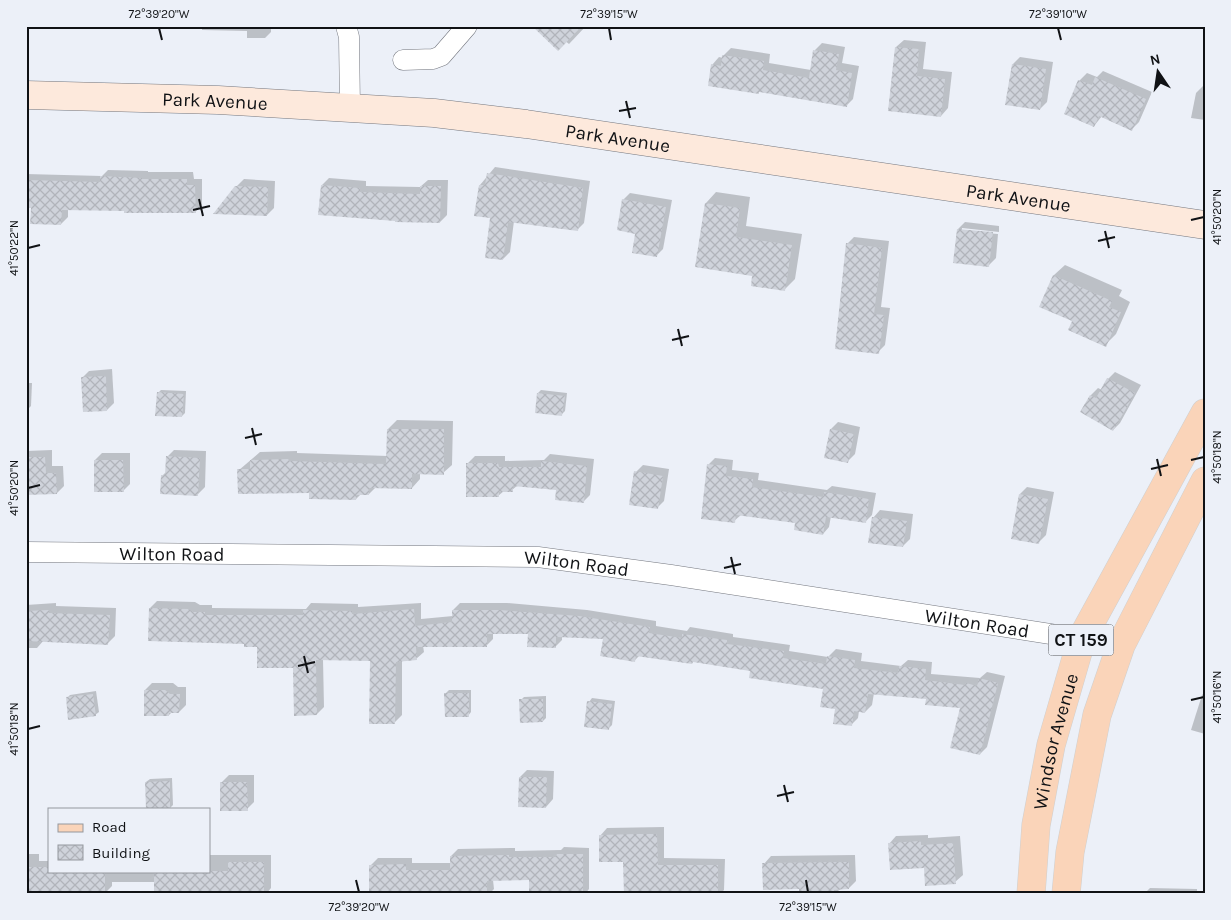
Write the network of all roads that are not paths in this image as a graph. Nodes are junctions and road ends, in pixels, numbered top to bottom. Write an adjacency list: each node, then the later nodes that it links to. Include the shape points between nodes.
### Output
1 (346, 26): 5 (street)
2 (466, 26): 3 (street, via 441,56)
3 (403, 60)
4 (26, 95): 5 (main road, Park Avenue, via 218,100)
5 (350, 108): 6 (main road, Park Avenue, via 434,113 526,124)
6 (1205, 225)
7 (1205, 413): 10 (main road, Windsor Avenue / CT 159)
8 (1205, 481): 11 (main road, Windsor Avenue / CT 159)
9 (26, 552): 10 (street, Wilton Road, via 538,557)
10 (1082, 638): 11 (street, Wilton Road); 12 (main road, Windsor Avenue / CT 159, via 1051,745 1036,825)
11 (1121, 644): 13 (main road, Windsor Avenue / CT 159, via 1097,715 1070,852)
12 (1030, 894)
13 (1066, 894)

